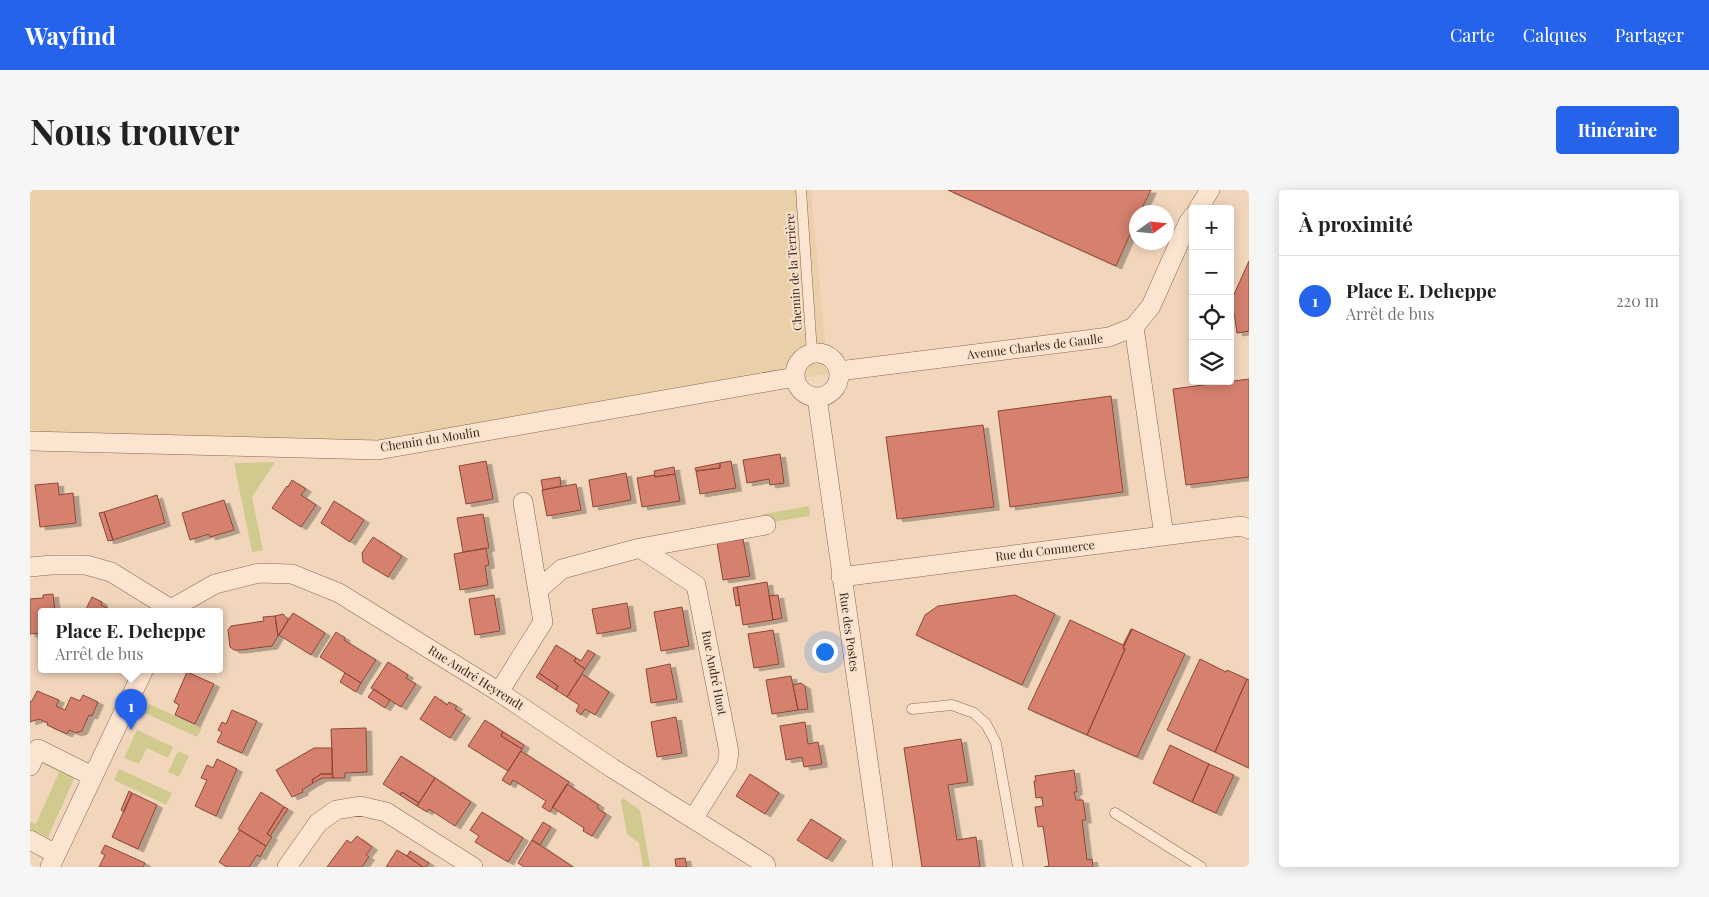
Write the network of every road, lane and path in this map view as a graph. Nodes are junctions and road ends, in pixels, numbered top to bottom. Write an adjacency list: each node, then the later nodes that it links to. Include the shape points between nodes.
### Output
1 (801, 190): 6 (lane, Chemin de la Terrière)
2 (1210, 190): 3 (street)
3 (1201, 205)
4 (1189, 222): 5 (street, Avenue Charles de Gaulle, via 1151,306)
5 (1134, 327): 7 (street, Avenue Charles de Gaulle, via 1108,338); 14 (street)
6 (812, 353): 7 (street, via 826,355); 8 (street, via 797,365)
7 (839, 371): 9 (street, via 839,379 831,392)
8 (795, 377): 9 (street, via 804,393); 10 (street, Chemin du Moulin, via 378,450)
9 (817, 397): 17 (street, Rue des Postes)
10 (30, 442)
11 (523, 502): 18 (street)
12 (766, 525): 15 (street)
13 (1249, 529): 14 (street, Rue du Commerce, via 1241,526)
14 (1164, 536): 17 (street, Rue du Commerce)
15 (640, 548): 18 (street, via 562,569); 27 (street, Rue André Huot, via 696,585 729,752 727,765)
16 (30, 567): 19 (street, via 86,565 111,572)
17 (841, 578): 33 (street, Rue des Postes)
18 (538, 590): 22 (street, via 543,622)
19 (167, 608)
20 (173, 608): 22 (street, Rue André Heyrendt, via 214,584 259,573 292,574 340,593)
21 (142, 673): 25 (street)
22 (499, 692): 27 (street, Rue André Heyrendt)
23 (912, 709): 34 (lane, via 952,705 974,713 986,724 996,744)
24 (30, 766): 25 (street, via 38,749)
25 (92, 776): 29 (street)
26 (1114, 813): 35 (lane)
27 (693, 819): 30 (street, Rue André Heyrendt)
28 (30, 840): 29 (street)
29 (53, 861)
30 (765, 866)
31 (288, 867): 32 (street, via 318,823 336,810 360,806 386,812)
32 (473, 867)
33 (883, 867)
34 (1018, 867)
35 (1201, 867)

